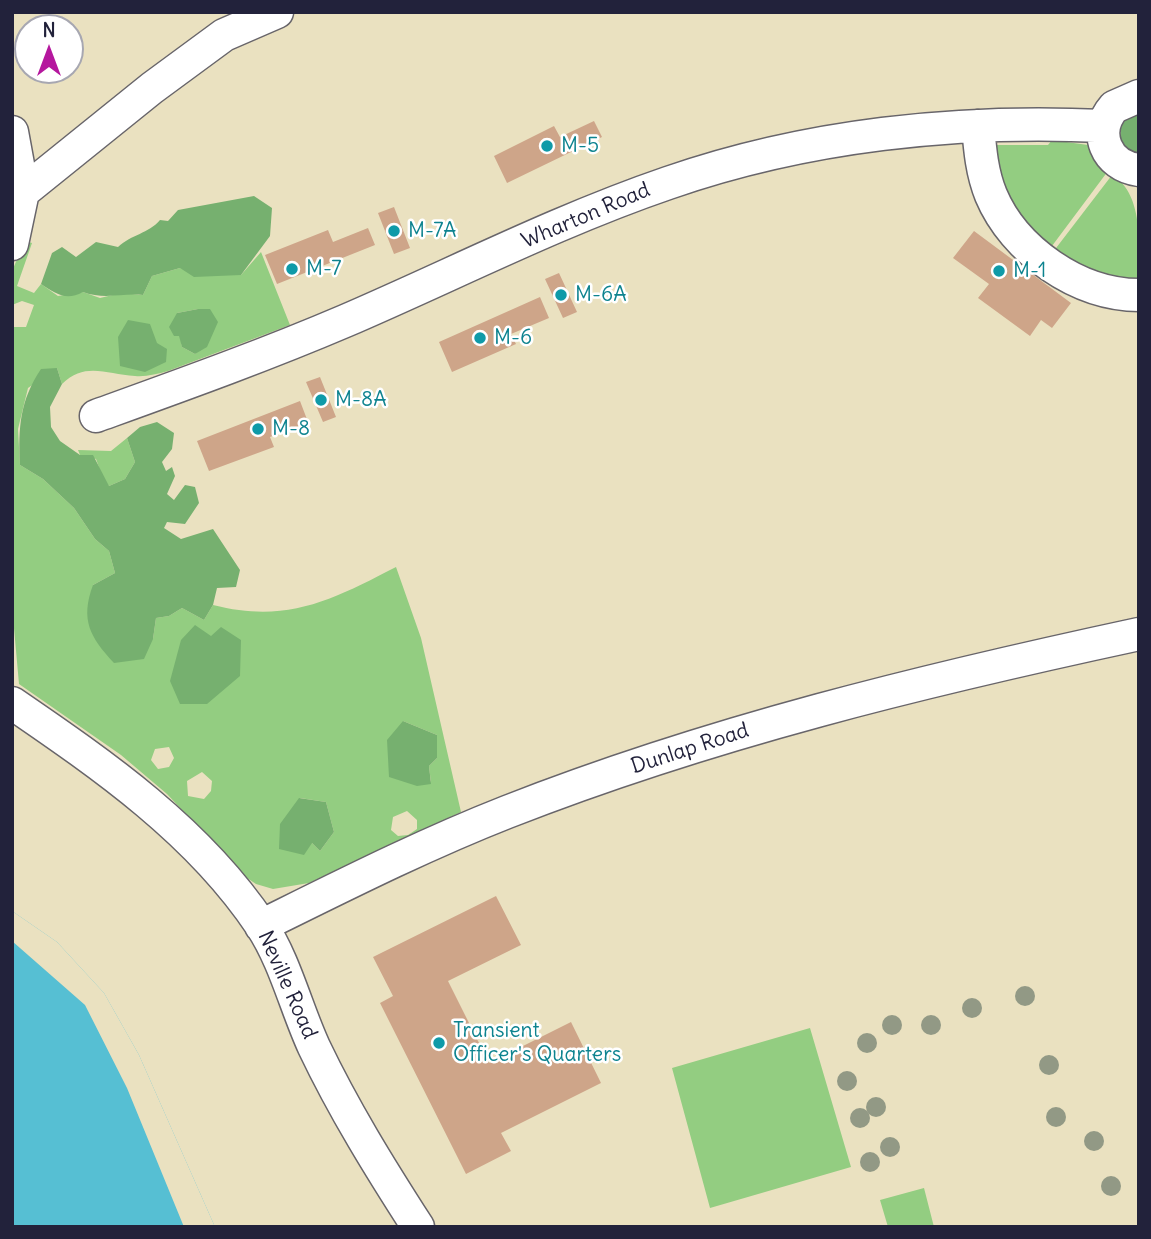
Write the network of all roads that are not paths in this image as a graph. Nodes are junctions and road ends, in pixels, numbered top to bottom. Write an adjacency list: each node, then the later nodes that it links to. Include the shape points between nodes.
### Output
1 (277, 12): 7 (street, via 224,35)
2 (1139, 96): 3 (street, via 1114,107)
3 (1104, 126): 4 (street, Wharton Road); 6 (street, via 1104,141 1112,157)
4 (978, 127): 9 (street, via 990,193 1018,238 1075,279); 10 (street, Wharton Road, via 837,141 670,182 605,205 341,323)
5 (12, 132): 7 (street)
6 (1139, 170)
7 (23, 192): 8 (street)
8 (12, 244)
9 (1139, 295)
10 (96, 416)
11 (1139, 634): 13 (street, Dunlap Road, via 822,709 620,772 506,812)
12 (12, 703): 13 (street, Neville Road, via 103,766 171,822 221,874)
13 (261, 926): 14 (street, Neville Road, via 334,1088)
14 (418, 1227)

